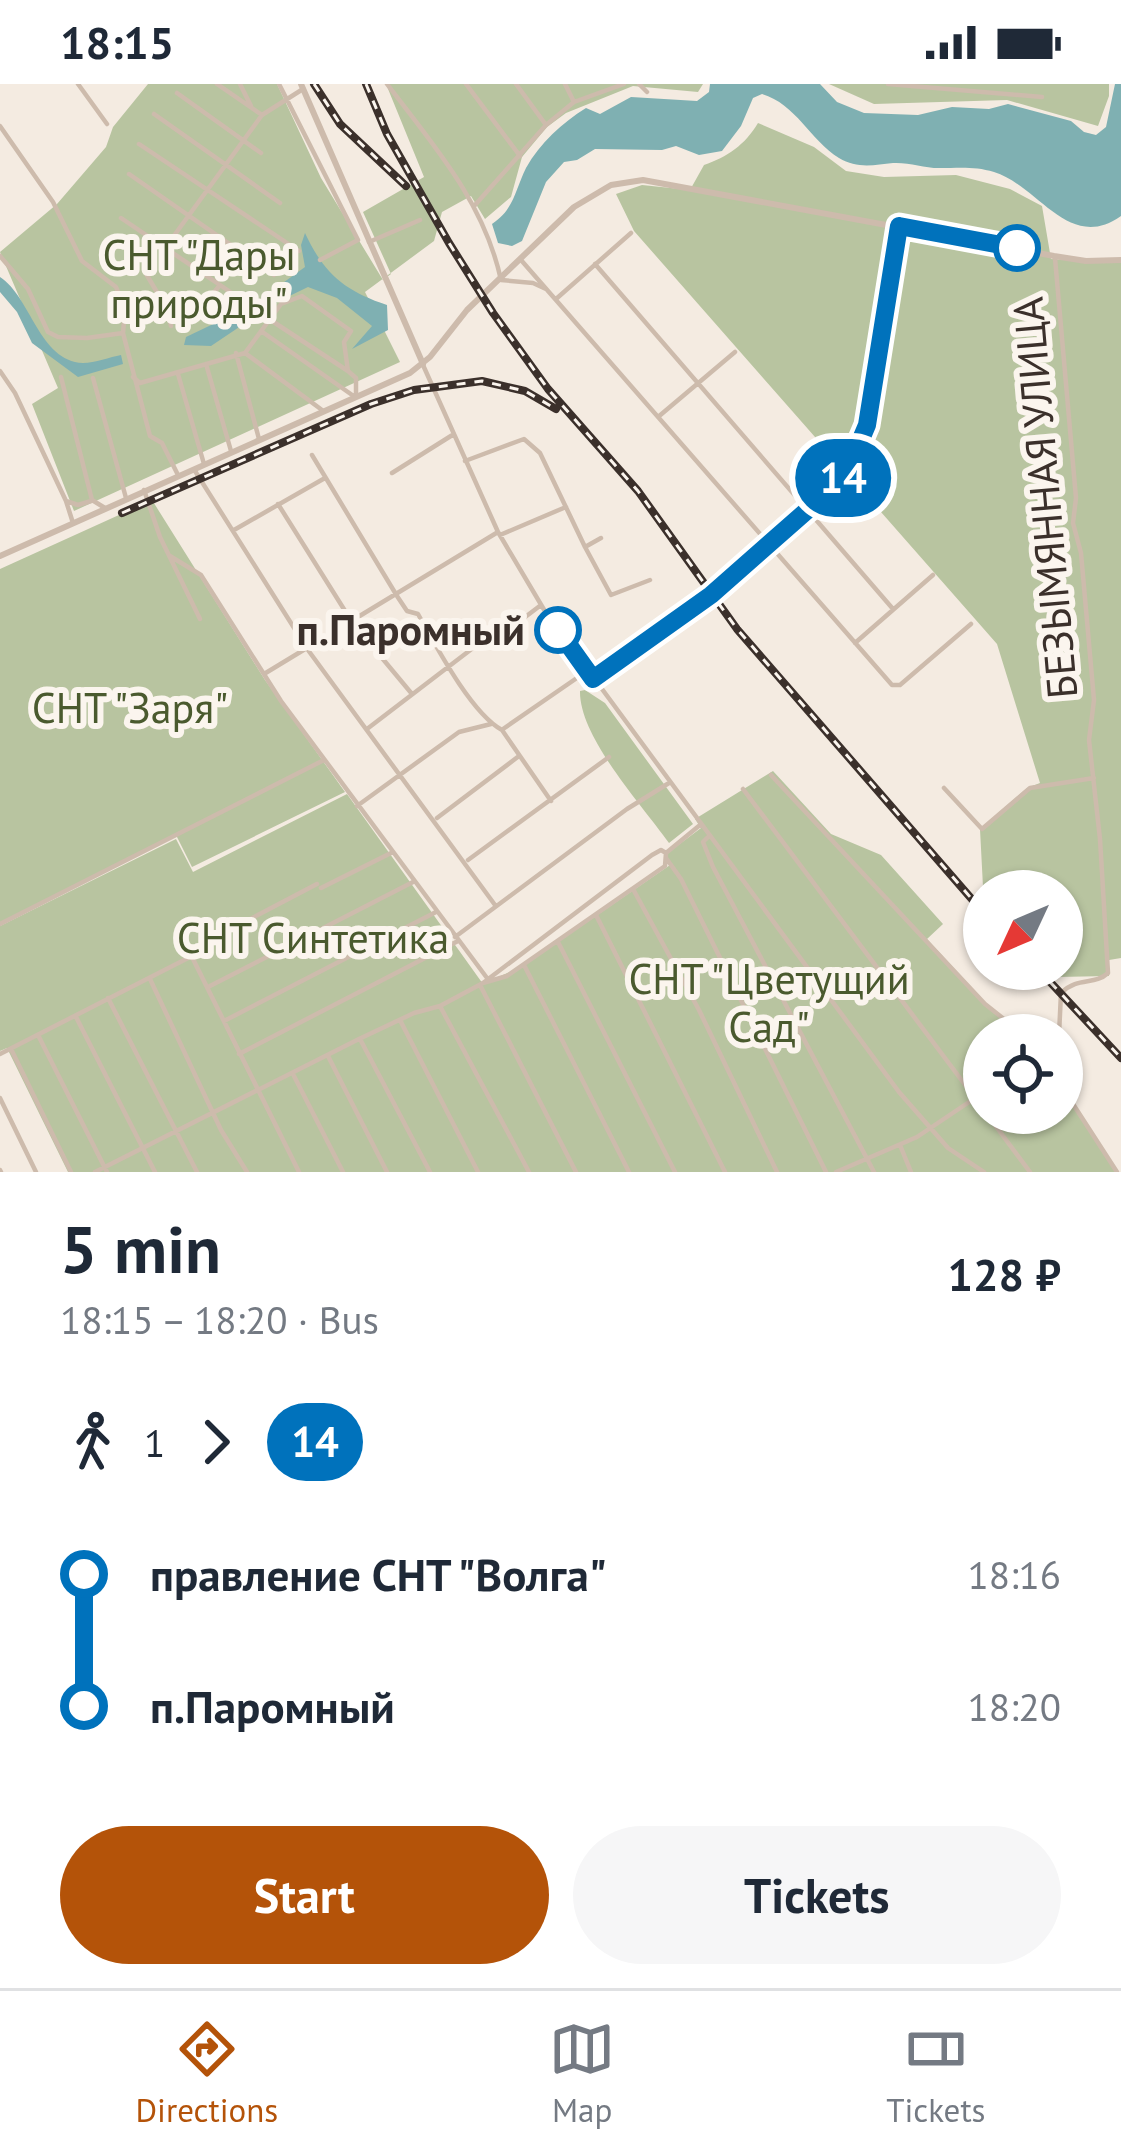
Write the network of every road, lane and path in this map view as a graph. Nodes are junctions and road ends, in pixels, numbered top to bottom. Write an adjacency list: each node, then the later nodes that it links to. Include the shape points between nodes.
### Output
1 (78, 84): 23 (street)
2 (217, 84): 20 (street)
3 (240, 84): 20 (street)
4 (279, 84): 18 (street)
5 (387, 84): 34 (street)
6 (466, 84): 29 (street)
7 (516, 84): 24 (street)
8 (565, 84): 19 (street)
9 (624, 84): 19 (street)
10 (639, 84): 14 (street)
11 (887, 84): 15 (street)
12 (959, 84): 15 (street)
13 (302, 86): 18 (street); 40 (street)
14 (647, 92)
15 (972, 92): 17 (street)
16 (177, 93): 26 (street)
17 (1042, 97)
18 (287, 99): 22 (street); 45 (street, via 358,239)
19 (574, 102): 24 (street)
20 (252, 108): 22 (street)
21 (154, 114): 30 (street)
22 (262, 115): 26 (street)
23 (107, 124)
24 (546, 125): 29 (street)
25 (0, 126): 60 (street, via 82,261 116,286)
26 (243, 140): 28 (street); 30 (street)
27 (139, 144): 32 (street)
28 (262, 153)
29 (520, 156): 34 (street)
30 (226, 164): 32 (street); 33 (street)
31 (129, 174): 35 (street)
32 (206, 188): 35 (street); 42 (street)
33 (280, 203)
34 (475, 205): 51 (street)
35 (190, 213): 41 (street); 50 (street)
36 (122, 218): 41 (street)
37 (420, 220): 40 (street)
38 (899, 226): 44 (street); 46 (street, via 643,180 592,195); 93 (street, via 867,425 845,477)
39 (631, 232): 48 (street)
40 (369, 242): 65 (street)
41 (165, 248): 52 (street)
42 (299, 251)
43 (0, 256): 60 (street, via 28,289 48,332)
44 (1054, 256): 47 (street); 125 (street, БЕЗЫМЯННАЯ УЛИЦА)
45 (320, 260)
46 (521, 260): 51 (street); 53 (street)
47 (1121, 260)
48 (595, 264): 54 (street); 72 (street)
49 (145, 272): 56 (street)
50 (274, 274)
51 (498, 283): 53 (street); 65 (street)
52 (220, 285): 55 (street); 56 (street, via 207,301 185,299)
53 (548, 290): 54 (street)
54 (556, 298): 75 (street)
55 (248, 304)
56 (167, 309): 58 (street)
57 (271, 320): 59 (street); 67 (street); 67 (street, via 281,304 302,296 351,331 344,342)
58 (171, 326)
59 (261, 332): 63 (street); 73 (street)
60 (123, 333): 69 (street)
61 (735, 352): 72 (street)
62 (236, 353): 63 (street); 64 (street); 77 (street)
63 (245, 353): 74 (street)
64 (206, 364): 68 (street); 78 (street)
65 (423, 364): 73 (street); 76 (street)
66 (0, 371): 89 (street)
67 (348, 371): 73 (street)
68 (178, 374): 69 (street, via 140,383); 81 (street)
69 (133, 376): 84 (street, via 150,436 162,442)
70 (61, 377): 88 (street)
71 (93, 379): 87 (street)
72 (697, 384): 75 (street); 93 (street)
73 (356, 397): 74 (street)
74 (323, 411): 77 (street)
75 (658, 417): 98 (street)
76 (454, 434): 80 (street); 83 (street)
77 (259, 439): 78 (street)
78 (232, 452): 81 (street)
79 (312, 455): 85 (street)
80 (465, 461): 91 (street, via 524,439 540,453); 96 (street)
81 (204, 464): 82 (street)
82 (194, 468): 84 (street); 95 (street)
83 (392, 472)
84 (178, 475): 86 (street)
85 (326, 478): 90 (street); 104 (street)
86 (145, 490): 87 (street); 101 (street)
87 (127, 498): 92 (street)
88 (92, 500): 89 (street); 92 (street)
89 (66, 501): 94 (street)
90 (278, 504): 95 (street); 108 (street)
91 (566, 507): 96 (street); 99 (street)
92 (105, 508): 94 (street)
93 (808, 512): 98 (street); 106 (street)
94 (73, 523): 100 (street)
95 (234, 530): 111 (street)
96 (499, 534): 104 (street); 105 (street)
97 (601, 538): 99 (street)
98 (768, 546): 110 (street); 115 (street)
99 (585, 547): 103 (street, via 611,595)
100 (0, 556)
101 (170, 556): 107 (street); 114 (street, via 201,575)
102 (933, 575): 106 (street)
103 (650, 580)
104 (397, 596): 108 (street); 112 (street)
105 (541, 605): 112 (street); 113 (street)
106 (893, 609): 110 (street)
107 (200, 619)
108 (352, 622): 111 (street); 116 (street)
109 (971, 625): 110 (street, via 900,685)
110 (855, 643)
111 (308, 650): 114 (street); 118 (street)
112 (450, 666): 116 (street); 117 (street)
113 (587, 671): 115 (street); 119 (street)
114 (264, 674): 122 (street)
115 (593, 679): 126 (street)
116 (412, 694): 118 (street)
117 (491, 724): 119 (street); 123 (street, via 459,732)
118 (367, 729): 123 (street)
119 (502, 730): 120 (street)
120 (519, 756): 129 (street); 131 (street)
121 (608, 757): 129 (street)
122 (324, 760): 130 (street); 142 (street)
123 (400, 773): 130 (street); 131 (street)
124 (771, 776): 152 (street)
125 (1094, 778): 127 (street, via 1030,788 982,829); 153 (street, БЕЗЫМЯННАЯ УЛИЦА, via 1108,973 1074,981 1061,993)
126 (669, 783): 132 (street); 139 (street)
127 (944, 788)
128 (743, 789): 164 (street)
129 (550, 801): 136 (street)
130 (358, 806): 134 (street)
131 (435, 820): 136 (street)
132 (700, 825): 133 (street); 135 (street)
133 (710, 837): 170 (street); 175 (street, via 703,842 713,867)
134 (391, 853): 137 (street); 145 (street)
135 (666, 855): 138 (street, via 665,866); 148 (street, via 652,855); 195 (street)
136 (466, 861): 139 (street)
137 (413, 882): 140 (street); 149 (street)
138 (633, 889): 141 (street); 194 (street)
139 (496, 905): 143 (street)
140 (436, 912): 143 (street); 156 (street)
141 (596, 915): 144 (street); 193 (street)
142 (0, 924)
143 (456, 939): 148 (street); 161 (street)
144 (558, 941): 146 (street); 192 (street)
145 (192, 956): 147 (street); 149 (street)
146 (524, 965): 148 (street); 191 (street)
147 (149, 978): 150 (street); 168 (street)
148 (482, 983): 151 (street); 190 (street)
149 (208, 987): 156 (street)
150 (107, 998): 154 (street); 171 (street)
151 (440, 1006): 155 (street); 189 (street)
152 (998, 1014)
153 (1060, 1014)
154 (75, 1015): 157 (street); 174 (street)
155 (400, 1020): 158 (street); 188 (street)
156 (224, 1021): 161 (street)
157 (38, 1035): 159 (street); 177 (street)
158 (360, 1039): 162 (street); 187 (street)
159 (11, 1049): 160 (street); 179 (street)
160 (0, 1054)
161 (239, 1054): 165 (street)
162 (328, 1056): 163 (street); 186 (street)
163 (293, 1075): 165 (street); 185 (street)
164 (963, 1082)
165 (257, 1092): 168 (street); 184 (street)
166 (0, 1098): 178 (street)
167 (963, 1106): 170 (street)
168 (214, 1112): 171 (street); 183 (street)
169 (1083, 1120): 202 (street)
170 (928, 1128): 173 (street); 176 (street)
171 (175, 1132): 174 (street); 182 (street)
172 (1002, 1134): 201 (street)
173 (900, 1145): 175 (street); 198 (street)
174 (142, 1149): 177 (street); 181 (street)
175 (867, 1157): 196 (street); 197 (street)
176 (964, 1160): 199 (street); 200 (street)
177 (106, 1170): 180 (street)
178 (37, 1172)
179 (70, 1172)
180 (95, 1172)
181 (155, 1172)
182 (197, 1172)
183 (247, 1172)
184 (299, 1172)
185 (344, 1172)
186 (387, 1172)
187 (430, 1172)
188 (478, 1172)
189 (529, 1172)
190 (576, 1172)
191 (628, 1172)
192 (675, 1172)
193 (725, 1172)
194 (777, 1172)
195 (826, 1172)
196 (836, 1172)
197 (874, 1172)
198 (911, 1172)
199 (965, 1172)
200 (984, 1172)
201 (1030, 1172)
202 (1117, 1172)

